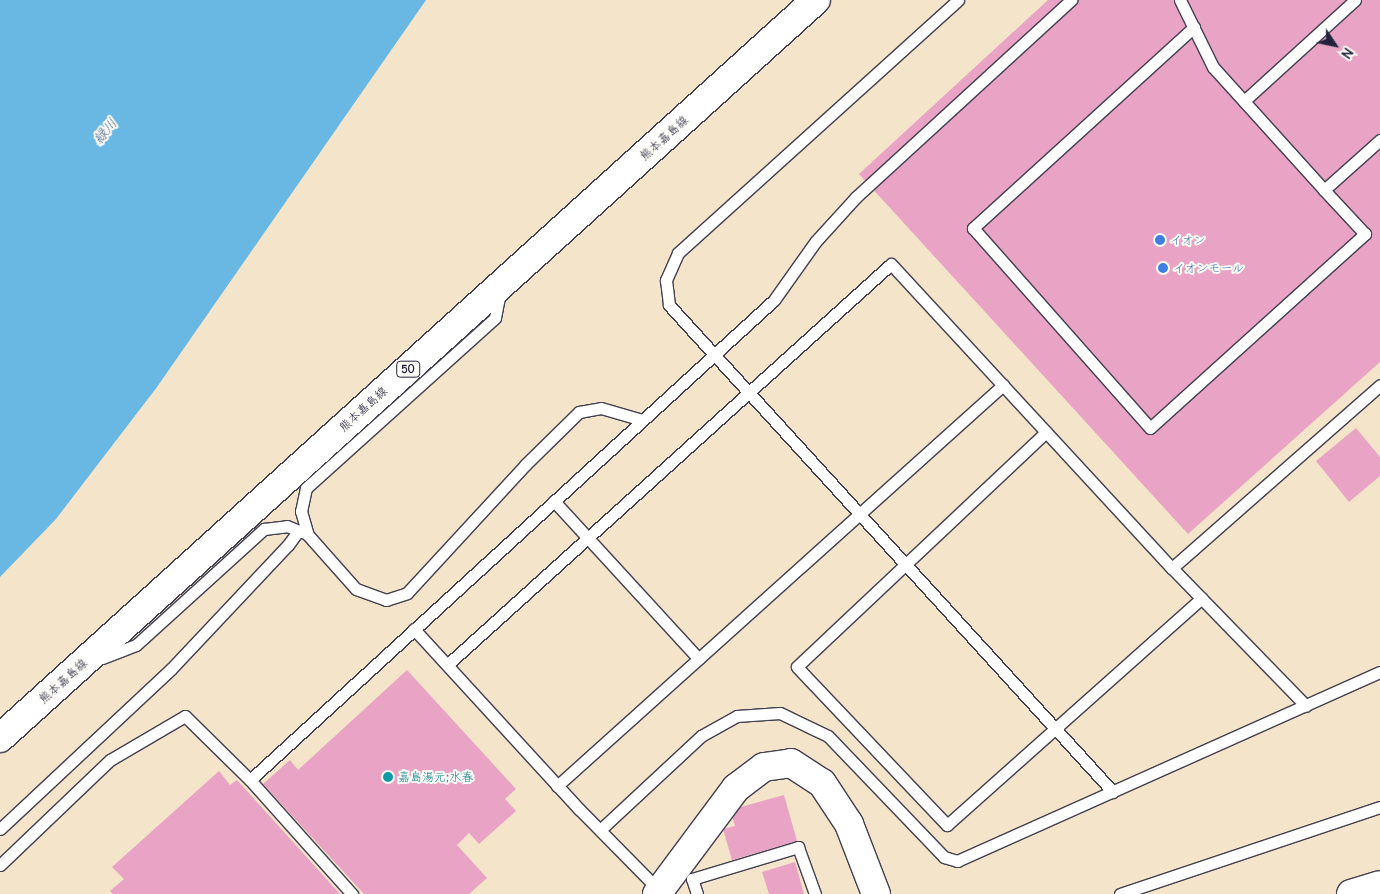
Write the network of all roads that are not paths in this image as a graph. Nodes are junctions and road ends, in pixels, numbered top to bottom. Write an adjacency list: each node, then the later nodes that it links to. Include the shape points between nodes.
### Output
1 (816, 0): 10 (main road, 熊本嘉島線 / 50)
2 (958, 0): 11 (lane, via 678,253 666,280 669,305)
3 (1071, 0): 11 (lane, via 856,197 816,241 774,300)
4 (1180, 0): 6 (lane)
5 (1355, 0): 7 (lane)
6 (1194, 27): 7 (lane, via 1213,66); 9 (lane, via 973,228 1150,428 1365,234)
7 (1244, 101): 9 (lane)
8 (1380, 140): 9 (lane)
9 (1324, 190)
10 (502, 284): 19 (lane, via 496,318 306,488 301,511); 27 (main road, 熊本嘉島線 / 50)
11 (714, 356): 14 (lane); 15 (lane)
12 (1003, 385): 14 (lane, via 891,264); 16 (lane); 18 (lane)
13 (1380, 386): 22 (lane)
14 (748, 394): 18 (lane); 20 (lane)
15 (642, 420): 17 (lane); 19 (lane, via 601,408 579,412 525,465 407,593 386,600 356,588)
16 (1046, 432): 21 (lane); 22 (lane)
17 (554, 501): 20 (lane); 24 (lane)
18 (860, 516): 21 (lane); 25 (lane)
19 (303, 533): 27 (lane, via 287,526 264,529 136,645); 36 (lane, via 171,669)
20 (588, 538): 25 (lane); 26 (lane)
21 (904, 564): 30 (lane); 30 (lane, via 797,667 947,825)
22 (1172, 568): 23 (lane)
23 (1202, 598): 29 (lane); 30 (lane)
24 (414, 629): 26 (lane); 32 (lane)
25 (699, 659): 33 (lane)
26 (447, 665): 33 (lane)
27 (79, 667): 31 (main road, 熊本嘉島線 / 50)
28 (1380, 672): 29 (lane)
29 (1306, 706): 34 (lane)
30 (1056, 731): 34 (lane)
31 (0, 738)
32 (250, 780): 38 (lane, via 185,716 110,760); 41 (lane)
33 (557, 786): 37 (lane)
34 (1113, 792): 37 (lane, via 957,860 944,857 828,736 780,712 737,716 701,736)
35 (1380, 807): 45 (lane)
36 (0, 829)
37 (600, 830): 39 (lane)
38 (0, 866)
39 (671, 883): 42 (lane); 43 (lane, via 798,847); 44 (main road, via 736,788 764,767 791,763 822,783 849,824)
40 (1380, 885): 46 (main road)
41 (352, 894)
42 (697, 894)
43 (815, 894)
44 (876, 894)
45 (1120, 894)
46 (1351, 894)

